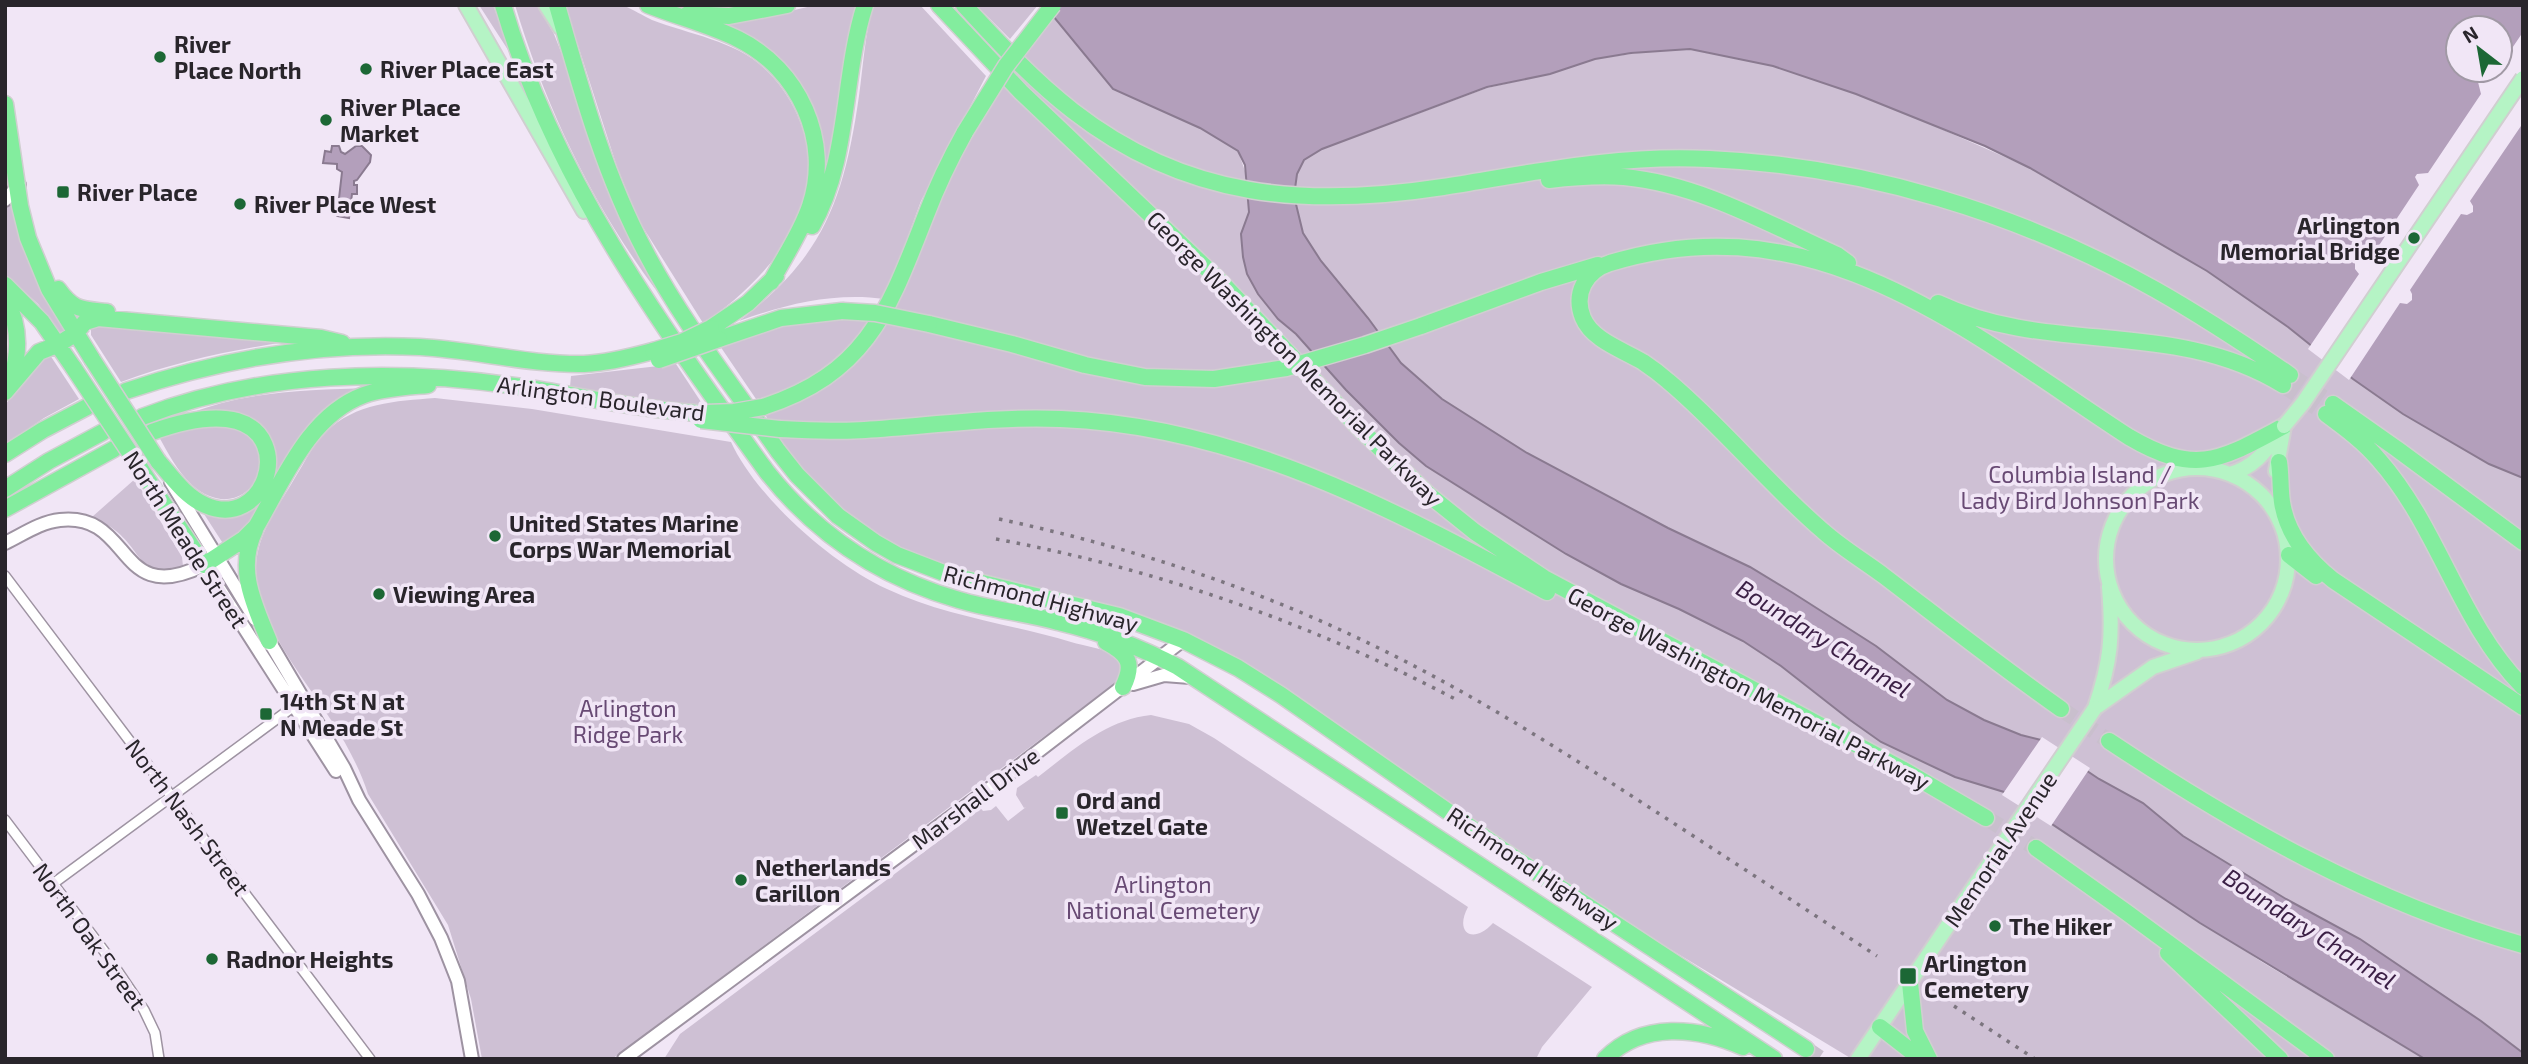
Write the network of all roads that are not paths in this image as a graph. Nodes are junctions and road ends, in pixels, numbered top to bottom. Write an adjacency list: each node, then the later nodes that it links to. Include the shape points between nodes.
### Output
1 (467, 5): 18 (main road, via 581,207)
2 (503, 5): 18 (highway, Richmond Highway, via 572,177)
3 (546, 5): 11 (main road)
4 (557, 5): 11 (highway, Richmond Highway)
5 (787, 5): 10 (highway, via 717,16)
6 (865, 5): 21 (highway, Arlington Boulevard, via 830,185 807,235)
7 (939, 5): 57 (highway, George Washington Memorial Parkway, via 1021,92 1222,282 1429,495 1497,549)
8 (964, 5): 15 (highway, via 1035,79 1089,123 1153,160 1194,176 1240,189 1301,197 1363,197)
9 (1053, 5): 35 (highway, Arlington Boulevard, bridge, via 1006,66 965,132 942,175 896,291 871,334 848,360 796,395 763,407)
10 (653, 7): 21 (highway, via 759,51 785,76 805,108 816,151 813,195)
11 (569, 47): 59 (highway, Richmond Highway, via 608,170 666,289 778,451 817,495 876,543 924,566 973,582 1108,612)
12 (2523, 78): 36 (main road, bridge)
13 (5, 104): 14 (highway)
14 (19, 185): 16 (street); 17 (highway)
15 (1443, 187): 20 (highway, via 1595,176 1660,183 1761,220 1837,255); 23 (highway, via 1589,164 1666,158 1764,163 1863,179 1964,206 2089,256 2200,315 2286,380 2184,346 2018,329)
16 (5, 200)
17 (32, 248): 25 (highway, via 67,302 75,307 136,315); 26 (highway, North Meade Street, via 49,289)
18 (619, 260): 58 (highway, Richmond Highway, via 767,472 819,527 876,566 915,585 962,601)
19 (1614, 262): 20 (highway, via 1681,249 1735,247 1789,253); 27 (highway, bridge, via 1584,267 1365,345 1286,368 1214,379 1110,371 875,313 810,313); 69 (highway, via 1595,269 1582,286 1581,312 1592,331 1671,383 1837,543)
20 (1867, 276): 23 (highway)
21 (771, 282): 27 (highway, Arlington Boulevard)
22 (5, 285): 28 (highway, North Meade Street)
23 (1896, 290): 39 (highway)
24 (5, 298): 31 (highway, via 18,341)
25 (169, 325): 26 (highway, via 98,318 85,322); 29 (highway, via 321,338)
26 (76, 332): 28 (highway); 42 (highway, North Meade Street, bridge)
27 (715, 334): 29 (highway, Arlington Boulevard, bridge, via 682,342 656,356 587,364 461,349)
28 (59, 344): 31 (highway, via 36,354); 53 (highway, North Meade Street, bridge, via 140,468)
29 (358, 347): 32 (highway, Arlington Boulevard, via 231,361)
30 (471, 381): 34 (highway, Arlington Boulevard, via 385,376 302,381 219,393); 35 (highway, Arlington Boulevard); 49 (highway, via 374,392 337,410 311,435)
31 (6, 390)
32 (126, 391)
33 (88, 407): 41 (highway)
34 (142, 417)
35 (699, 417): 57 (highway, bridge, via 780,429 862,430 1062,419 1190,437 1332,484 1419,523 1551,594)
36 (2284, 426): 39 (highway, via 2231,454 2199,460 2164,455); 43 (main road); 45 (main road, via 2256,461)
37 (103, 432): 46 (highway)
38 (152, 432): 42 (highway, via 197,421 237,421 260,438 268,468 261,489 250,501 218,509 189,495)
39 (2129, 437): 44 (highway, via 2149,457)
40 (114, 449): 47 (highway)
41 (5, 454)
42 (158, 461): 53 (street, North Meade Street)
43 (2278, 462): 48 (main road, via 2273,495); 56 (highway, via 2282,503 2293,534 2313,563)
44 (2190, 469): 45 (main road); 55 (main road, via 2151,483 2120,508 2106,541)
45 (2230, 474): 48 (main road, via 2259,495)
46 (5, 489)
47 (5, 509)
48 (2279, 524): 52 (main road)
49 (256, 527): 53 (highway); 60 (highway, via 247,552 246,580)
50 (2523, 542): 65 (highway, via 2405,455 2329,409 2393,478 2482,635)
51 (5, 543): 53 (street, via 47,523 69,520 106,532 134,566 153,576 181,576)
52 (2289, 555): 56 (highway, via 2320,579); 61 (main road, via 2282,594 2261,625 2230,645)
53 (210, 561): 60 (street, North Meade Street); 67 (street, North Meade Street)
54 (5, 576): 71 (street, North Nash Street)
55 (2108, 579): 61 (main road, via 2122,607 2144,629 2174,645); 66 (main road, Memorial Avenue, via 2112,640)
56 (2347, 589): 68 (highway)
57 (1606, 612): 72 (highway, George Washington Memorial Parkway)
58 (1082, 628): 62 (highway, Richmond Highway); 64 (highway, via 1124,653 1129,670)
59 (1184, 640): 62 (street, Marshall Drive); 80 (highway, Richmond Highway, via 1281,695 1510,855)
60 (269, 641): 67 (street, North Meade Street)
61 (2202, 651): 66 (main road, Memorial Avenue, via 2153,667)
62 (1160, 658): 63 (highway, Richmond Highway); 64 (street, Marshall Drive)
63 (1195, 678): 64 (street, Marshall Drive, via 1164,675); 87 (highway, Richmond Highway)
64 (1123, 687): 84 (street, Marshall Drive)
65 (2523, 687)
66 (2100, 702): 78 (main road, Memorial Avenue, bridge)
67 (298, 704): 71 (street); 83 (street, North Meade Street, via 344,768 448,953 462,998)
68 (2523, 707)
69 (2061, 709)
70 (2109, 741): 77 (highway, via 2228,816 2336,875 2432,916)
71 (170, 796): 75 (street); 82 (street, North Nash Street)
72 (1986, 818)
73 (5, 820): 75 (street, North Oak Street)
74 (2036, 848): 76 (highway)
75 (54, 883): 81 (street, North Oak Street, via 144,1010 155,1033)
76 (2126, 912): 91 (highway); 92 (highway)
77 (2523, 945)
78 (1910, 983): 79 (main road, Memorial Avenue); 90 (highway, via 1917,1036)
79 (1880, 1027): 88 (main road, Memorial Avenue); 89 (highway)
80 (1805, 1049)
81 (159, 1059)
82 (370, 1059)
83 (472, 1059)
84 (624, 1059)
85 (1605, 1059): 86 (highway, via 1644,1034 1679,1031 1712,1036)
86 (1768, 1059)
87 (1774, 1059)
88 (1858, 1059)
89 (1921, 1059)
90 (1929, 1059)
91 (2280, 1059)
92 (2326, 1059)

